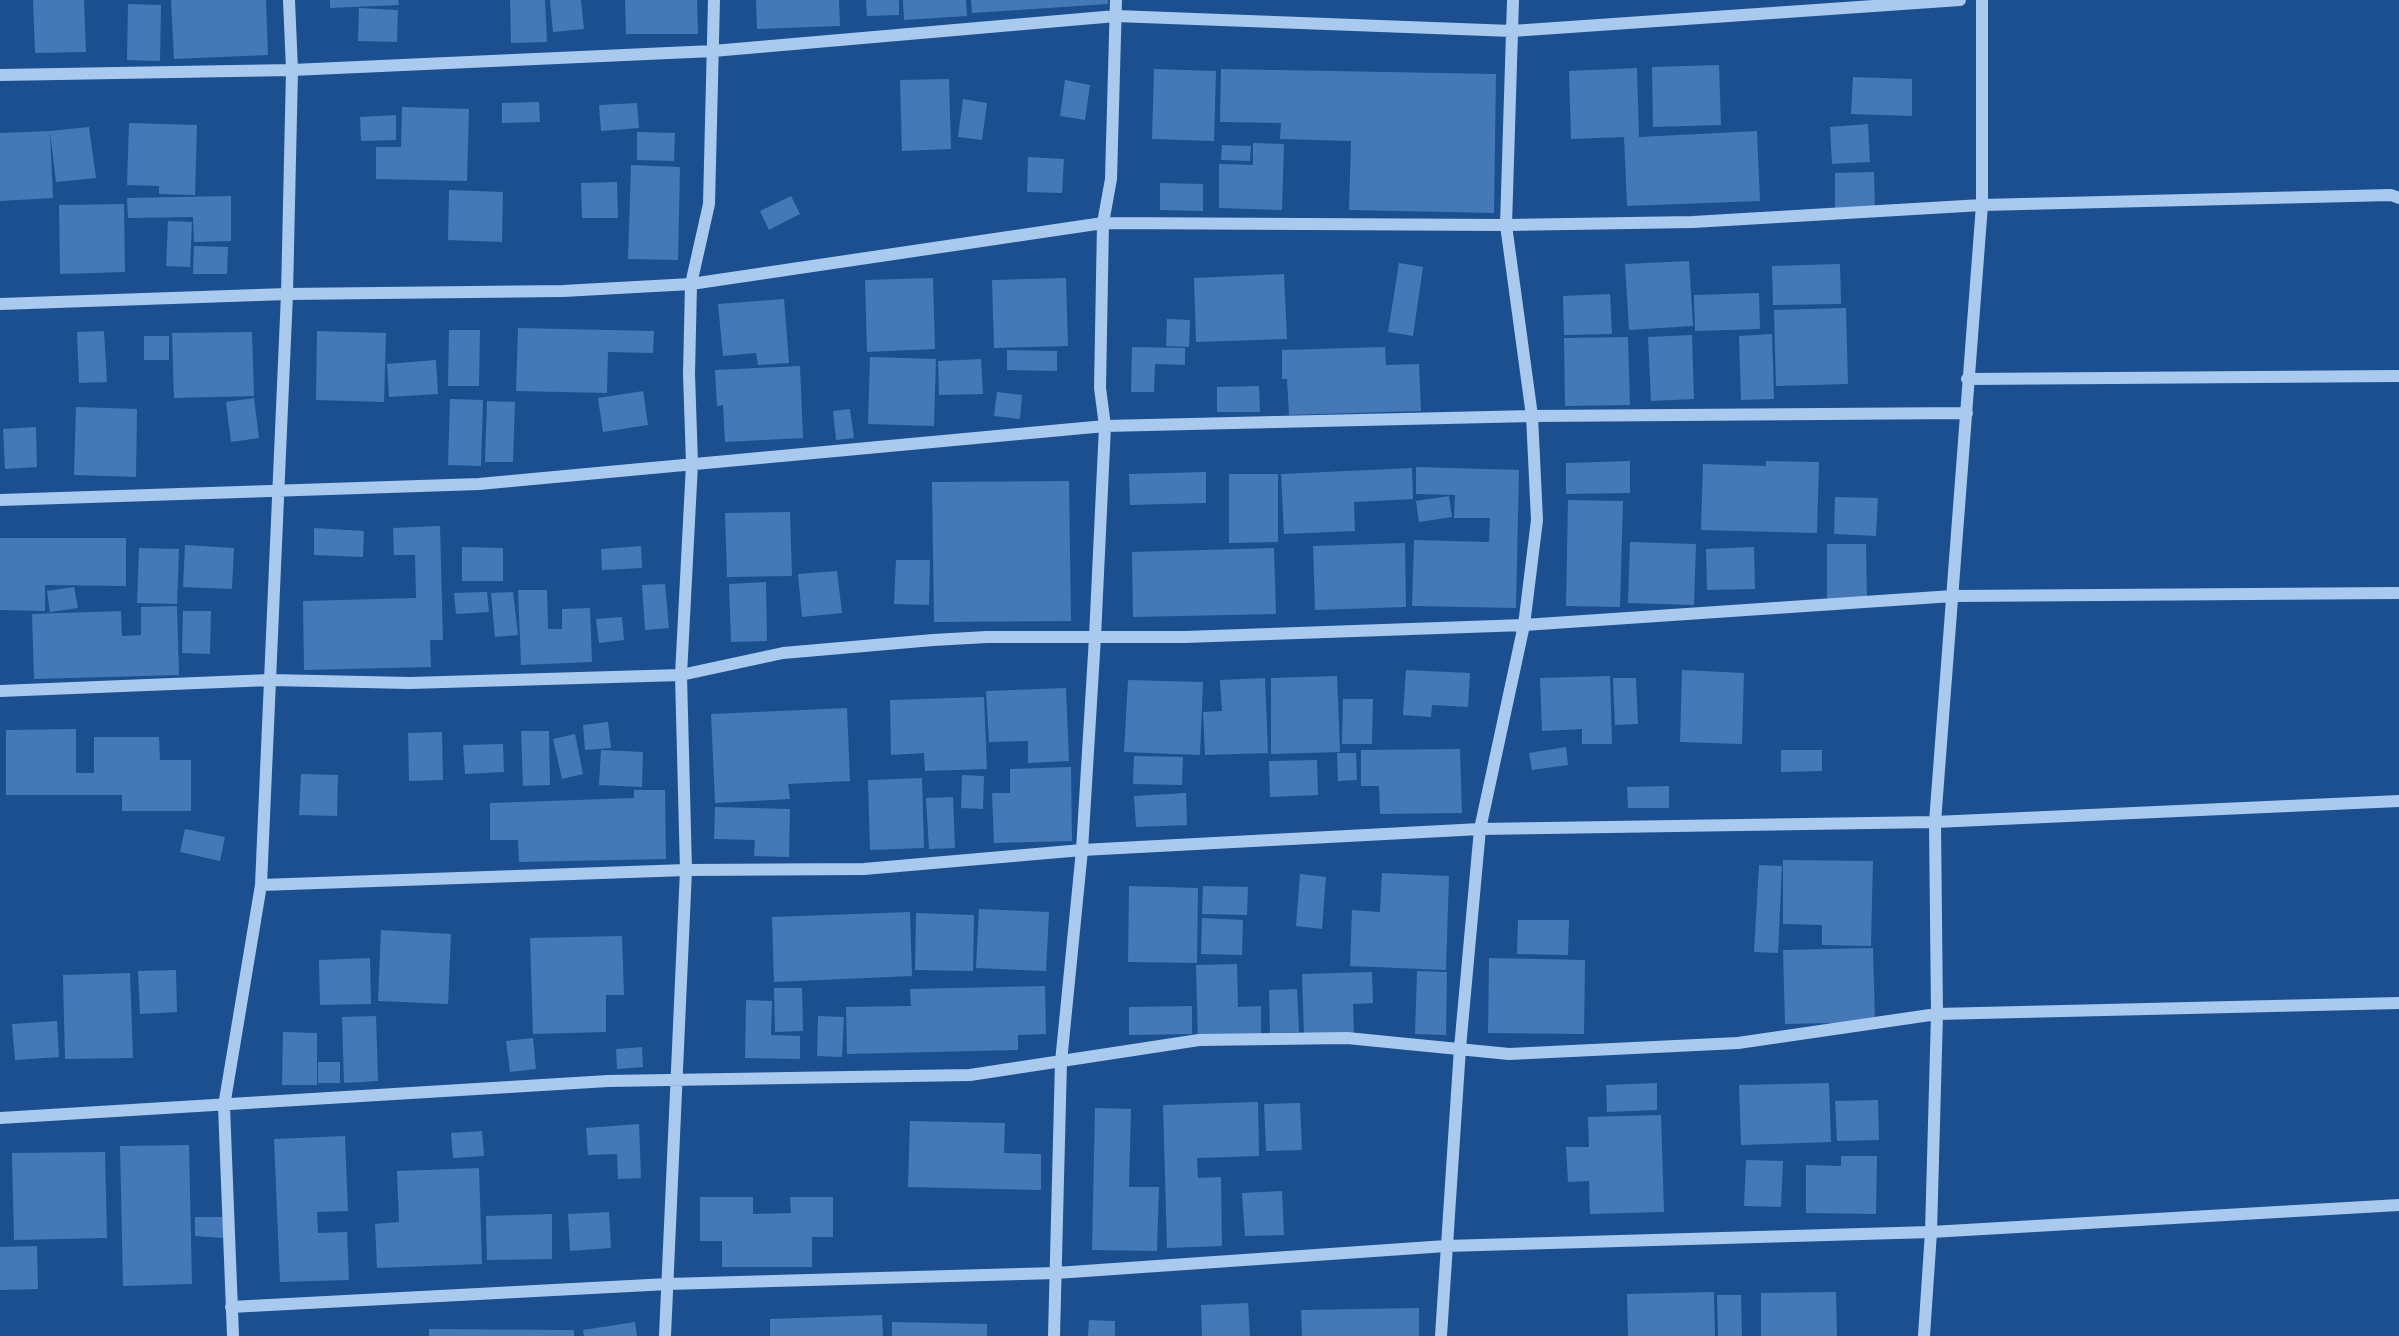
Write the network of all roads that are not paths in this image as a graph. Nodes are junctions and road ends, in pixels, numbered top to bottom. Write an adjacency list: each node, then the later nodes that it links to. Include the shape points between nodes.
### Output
1 (289, 0): 10 (street)
2 (714, 0): 9 (street)
3 (1116, 0): 7 (street)
4 (1513, 0): 8 (street)
5 (1960, 0): 8 (street)
6 (1982, 0): 13 (street)
7 (1116, 16): 8 (street); 9 (street); 14 (street, via 1111,179)
8 (1513, 30): 15 (street)
9 (713, 51): 10 (street); 16 (street, via 709,204)
10 (292, 70): 11 (street); 17 (street)
11 (0, 75)
12 (2399, 198): 13 (street)
13 (1982, 205): 15 (street, via 1693,222); 20 (street)
14 (1103, 223): 15 (street); 16 (street); 23 (street, via 1100,388)
15 (1506, 225): 22 (street)
16 (691, 284): 17 (street, via 563,291); 24 (street)
17 (287, 295): 18 (street); 25 (street)
18 (0, 304)
19 (2399, 376): 20 (street)
20 (1967, 379): 21 (street)
21 (1967, 413): 22 (street); 28 (street)
22 (1532, 416): 23 (street); 29 (street, via 1537,520)
23 (1105, 426): 24 (street); 30 (street)
24 (692, 464): 25 (street, via 479,484); 31 (street)
25 (280, 488): 26 (street); 32 (street)
26 (0, 500)
27 (2399, 593): 28 (street)
28 (1953, 596): 29 (street); 35 (street)
29 (1524, 625): 30 (street); 36 (street)
30 (1095, 637): 31 (street, via 988,636 783,653); 37 (street)
31 (681, 675): 32 (street, via 410,683); 38 (street)
32 (270, 680): 33 (street); 39 (street)
33 (0, 691)
34 (2399, 801): 35 (street)
35 (1935, 822): 36 (street); 41 (street)
36 (1480, 829): 37 (street); 42 (street)
37 (1082, 850): 38 (street, via 864,869); 43 (street)
38 (686, 870): 39 (street); 44 (street)
39 (261, 885): 45 (street)
40 (2399, 1003): 41 (street)
41 (1937, 1014): 42 (street, via 1738,1043 1509,1054); 48 (street)
42 (1460, 1048): 43 (street, via 1347,1038 1199,1040); 49 (street)
43 (1061, 1062): 44 (street, via 970,1075); 50 (street)
44 (674, 1080): 45 (street); 51 (street)
45 (225, 1106): 46 (street); 52 (street)
46 (0, 1118)
47 (2399, 1205): 48 (street)
48 (1931, 1232): 49 (street); 57 (street)
49 (1446, 1246): 50 (street); 56 (street)
50 (1056, 1273): 51 (street); 55 (street)
51 (668, 1284): 52 (street); 54 (street)
52 (231, 1307): 53 (street)
53 (233, 1336)
54 (665, 1336)
55 (1054, 1336)
56 (1441, 1336)
57 (1924, 1336)

